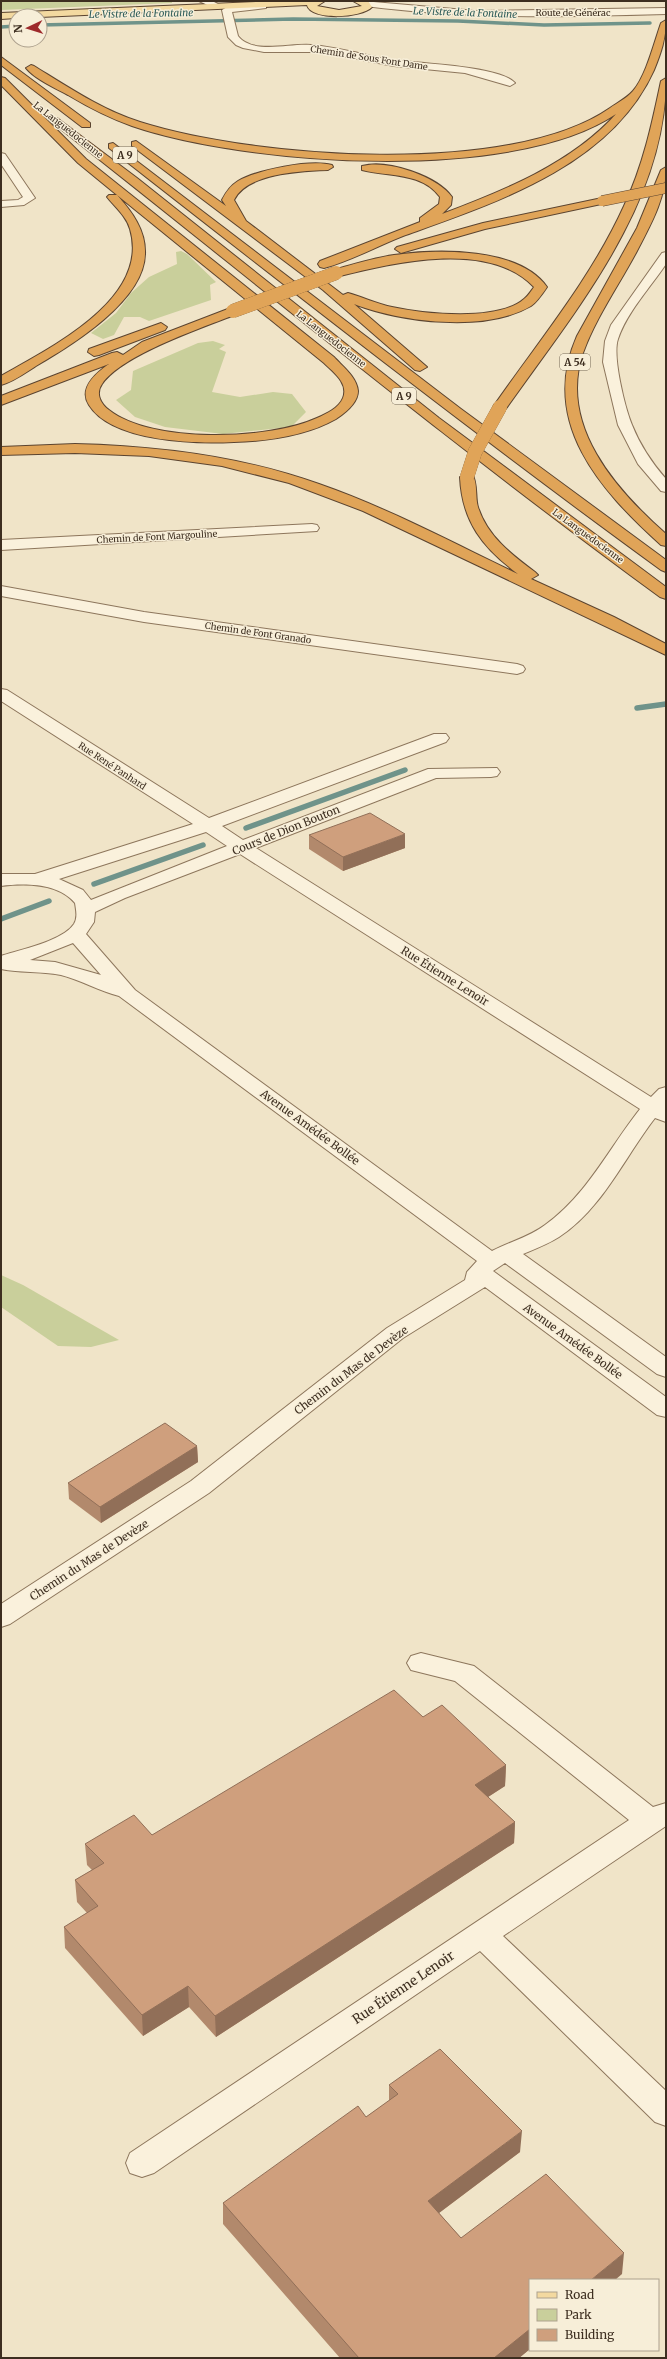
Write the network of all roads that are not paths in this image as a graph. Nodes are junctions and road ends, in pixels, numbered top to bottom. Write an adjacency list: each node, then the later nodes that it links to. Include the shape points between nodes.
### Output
1 (204, 1): 8 (street)
2 (361, 2): 6 (main road, via 367,7); 7 (street, Route de Générac, via 409,9)
3 (318, 4): 4 (main road); 6 (main road, via 331,13); 8 (main road)
4 (269, 5): 8 (street)
5 (666, 11): 7 (street, Route de Générac)
6 (354, 12): 7 (street, Route de Générac)
7 (480, 13)
8 (226, 15): 9 (main road, via 120,11); 16 (street, Chemin de Sous Font Dame, via 238,43 248,47 331,50 362,58 483,73)
9 (1, 16)
10 (666, 23): 17 (highway, via 652,64)
11 (1, 49): 13 (highway)
12 (1, 60): 36 (highway, La Languedocienne / A 9)
13 (35, 71): 17 (highway, via 112,114 166,133 260,150 348,156 448,154 528,144 592,124); 18 (highway)
14 (1, 78): 21 (highway); 43 (highway, La Languedocienne / A 9, via 346,351 540,501)
15 (666, 81): 44 (highway, bridge, via 648,158 623,222 575,298 500,407 475,452 467,477 467,496 474,517 488,539 501,552 534,577)
16 (510, 83)
17 (637, 93): 26 (highway, via 629,106 609,127 560,162 492,198)
18 (109, 125)
19 (128, 139): 25 (highway)
20 (1, 156): 24 (street, via 29,196 26,201)
21 (82, 161): 31 (highway, via 328,360 347,379 351,393 346,405 318,422 288,431 251,437 213,439 173,436 129,426 101,412 93,404 95,383 110,370); 32 (highway, via 135,228 138,247 136,269 126,289 92,323 68,341)
22 (666, 170): 39 (highway, A 54, via 644,224 583,339 572,375 571,393 579,432 601,475 628,507)
23 (666, 188): 28 (highway, bridge, via 448,235 366,260)
24 (1, 204)
25 (242, 223): 26 (highway, via 228,200 232,191 257,178 289,170 337,167 384,170 423,180 444,193 446,202 441,210); 29 (highway)
26 (387, 238): 30 (highway)
27 (666, 256): 37 (street, via 617,325 611,341 610,362 625,425 645,464)
28 (336, 274): 29 (highway, via 394,259 425,256 461,257 510,266 528,273 541,287 533,300 511,310 472,317 446,318 377,309); 30 (highway, bridge)
29 (327, 287): 36 (highway, via 431,377)
30 (229, 307): 31 (highway); 33 (highway)
31 (160, 340): 34 (highway)
32 (1, 381)
33 (1, 386)
34 (1, 401)
35 (1, 451): 44 (highway, via 125,451 199,458 271,473 342,497)
36 (517, 459): 41 (highway, La Languedocienne / A 9)
37 (666, 488)
38 (312, 528): 40 (street, Chemin de Font Margouline)
39 (666, 542)
40 (1, 544)
41 (666, 567)
42 (1, 591): 46 (street, Chemin de Font Granado, via 152,618)
43 (666, 594)
44 (621, 627): 45 (highway)
45 (666, 650)
46 (517, 669)
47 (1, 694): 52 (street, Rue René Panhard)
48 (440, 738): 49 (street)
49 (410, 750): 51 (street); 52 (street)
50 (491, 772): 51 (street, Cours de Dion Bouton, via 434,773)
51 (422, 777): 54 (street, Cours de Dion Bouton)
52 (205, 826): 53 (street, Rue René Panhard); 56 (street, via 90,865)
53 (224, 836): 54 (street, Rue Étienne Lenoir)
54 (243, 847): 57 (street, Cours de Dion Bouton, via 118,894); 62 (street, Rue Étienne Lenoir)
55 (5, 878): 56 (street)
56 (39, 879): 57 (street, via 63,885 78,895)
57 (87, 909): 58 (street, via 86,921)
58 (75, 934): 59 (street); 61 (street, Avenue Amédée Bollée)
59 (1, 963)
60 (1, 966): 61 (street, Avenue Amédée Bollée, via 36,964 73,971)
61 (128, 994): 63 (street, Avenue Amédée Bollée)
62 (661, 1105): 63 (street, Chemin du Mas de Devèze, via 586,1200 553,1231)
63 (493, 1262): 64 (street, Avenue Amédée Bollée); 65 (street, Avenue Amédée Bollée); 66 (street, Chemin du Mas de Devèze, via 475,1284 395,1333 200,1487)
64 (666, 1369)
65 (666, 1409)
66 (1, 1617)
67 (421, 1663): 68 (street, via 464,1673)
68 (658, 1818): 69 (street, Rue Étienne Lenoir)
69 (482, 1934): 70 (street); 71 (street, Rue Étienne Lenoir)
70 (666, 2112)
71 (142, 2163)

